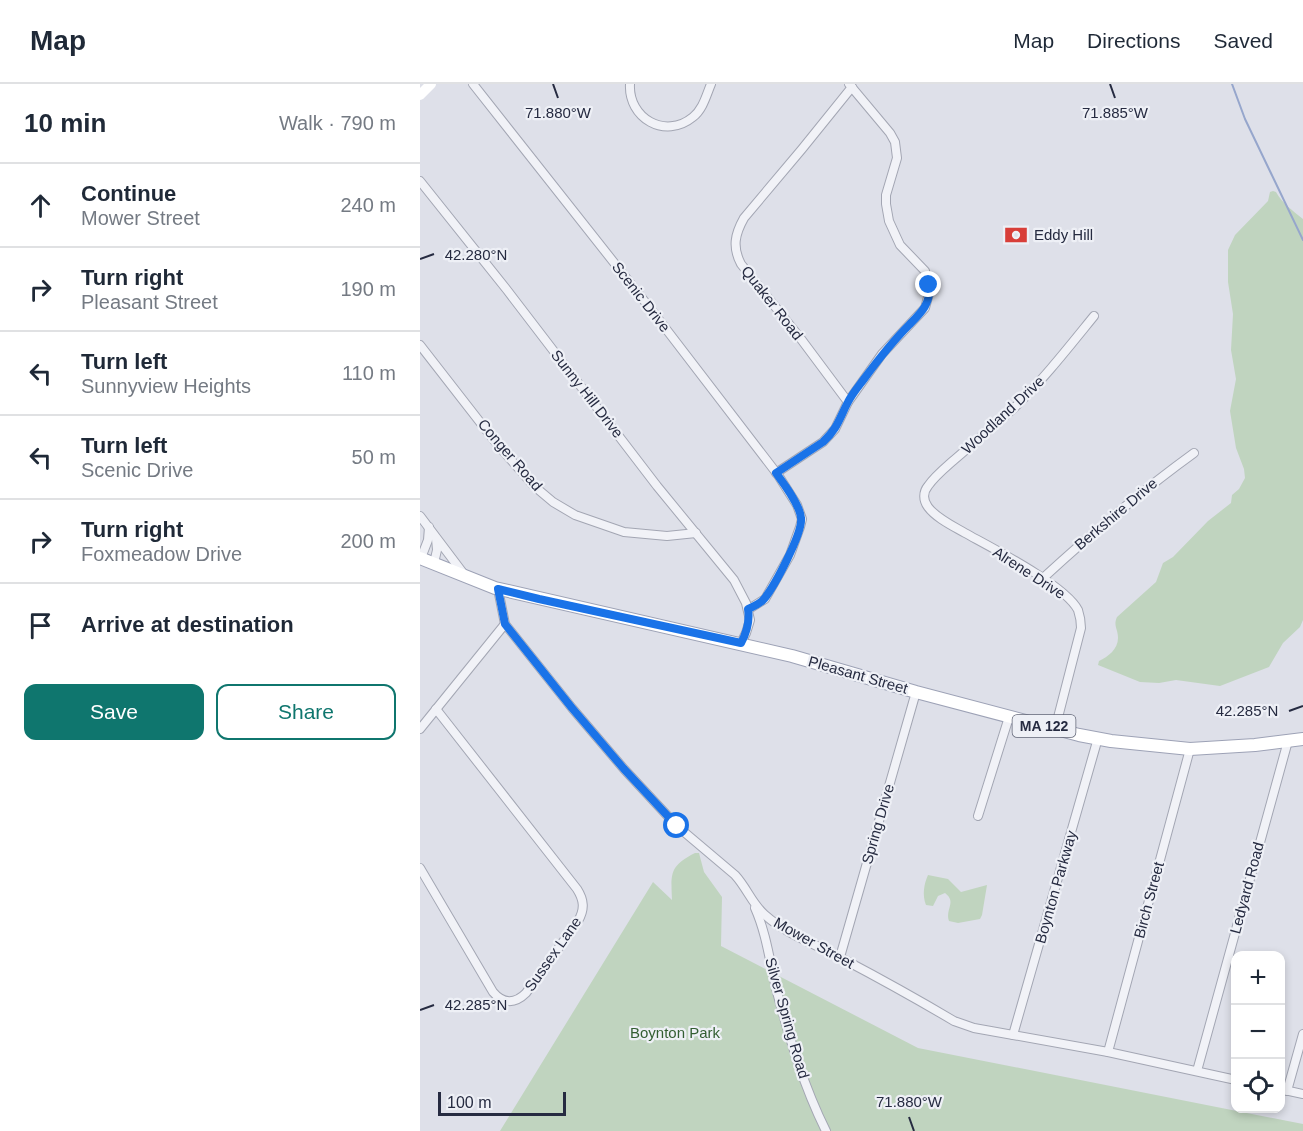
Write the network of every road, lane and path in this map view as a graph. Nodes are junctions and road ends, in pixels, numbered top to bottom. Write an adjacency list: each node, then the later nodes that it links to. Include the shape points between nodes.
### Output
1 (430, 84): 6 (street)
2 (473, 84): 12 (street, Scenic Drive)
3 (630, 84): 4 (street, via 631,99 641,116 652,123 670,126 694,117)
4 (711, 84)
5 (850, 86): 10 (street, via 895,142 897,158 886,195 889,221 900,244 925,271 930,290 922,312 894,341); 10 (street, Quaker Road, via 744,218 735,237 741,264)
6 (420, 95)
7 (420, 181): 16 (street, Sunny Hill Drive)
8 (1094, 316): 13 (street, Woodland Drive, via 1037,385 929,484 925,501)
9 (420, 345): 16 (street, Conger Road, via 497,444 553,502 575,515 624,532 667,536)
10 (848, 402): 12 (street, via 840,421 823,442)
11 (1194, 453): 21 (street, Berkshire Drive, via 1154,482)
12 (776, 473): 23 (street, Scenic Drive, via 797,505 800,527 790,555 765,599)
13 (933, 513): 21 (street, Alrene Drive)
14 (420, 516): 15 (street)
15 (429, 527): 17 (street); 18 (street)
16 (696, 533): 23 (street, Sunny Hill Drive, via 734,580)
17 (435, 536): 19 (street, via 438,547); 20 (street)
18 (421, 558): 19 (main road, Pleasant Street / MA 122)
19 (434, 563): 20 (main road, Pleasant Street / MA 122)
20 (466, 577): 22 (main road, Pleasant Street / MA 122)
21 (1042, 579): 30 (street, Alrene Drive, via 1070,600 1081,621)
22 (498, 589): 24 (street, Mower Street); 25 (main road, Pleasant Street / MA 122)
23 (748, 609): 25 (street, via 750,620)
24 (505, 624): 27 (street); 37 (street, Mower Street, via 624,769 677,826 735,875)
25 (741, 643): 26 (main road, Pleasant Street / MA 122)
26 (916, 692): 28 (main road, Pleasant Street / MA 122); 38 (street, Spring Drive)
27 (436, 709): 29 (street); 36 (street, Sussex Lane, via 577,889 583,902 582,912 526,993 516,1001 504,1001 493,992)
28 (1009, 717): 30 (main road, Pleasant Street / MA 122); 35 (street)
29 (420, 729)
30 (1055, 729): 31 (main road, Pleasant Street / MA 122)
31 (1098, 738): 34 (main road, Pleasant Street / MA 122); 40 (street, Boynton Parkway)
32 (1303, 739): 33 (main road, Pleasant Street / MA 122)
33 (1288, 741): 34 (main road, Pleasant Street / MA 122); 42 (street, Ledyard Road)
34 (1190, 749): 41 (street, Birch Street)
35 (978, 816)
36 (420, 868)
37 (754, 904): 38 (street, Mower Street, via 766,917); 47 (street, Silver Spring Road, via 795,1055)
38 (840, 957): 40 (street, Mower Street, via 954,1021)
39 (1303, 1034): 44 (street)
40 (1013, 1035): 41 (street, Mower Street)
41 (1108, 1052): 42 (street, Mower Street)
42 (1197, 1071): 43 (street, Mower Street)
43 (1231, 1079)
44 (1285, 1087)
45 (1285, 1090): 46 (street)
46 (1303, 1094)
47 (826, 1131)

